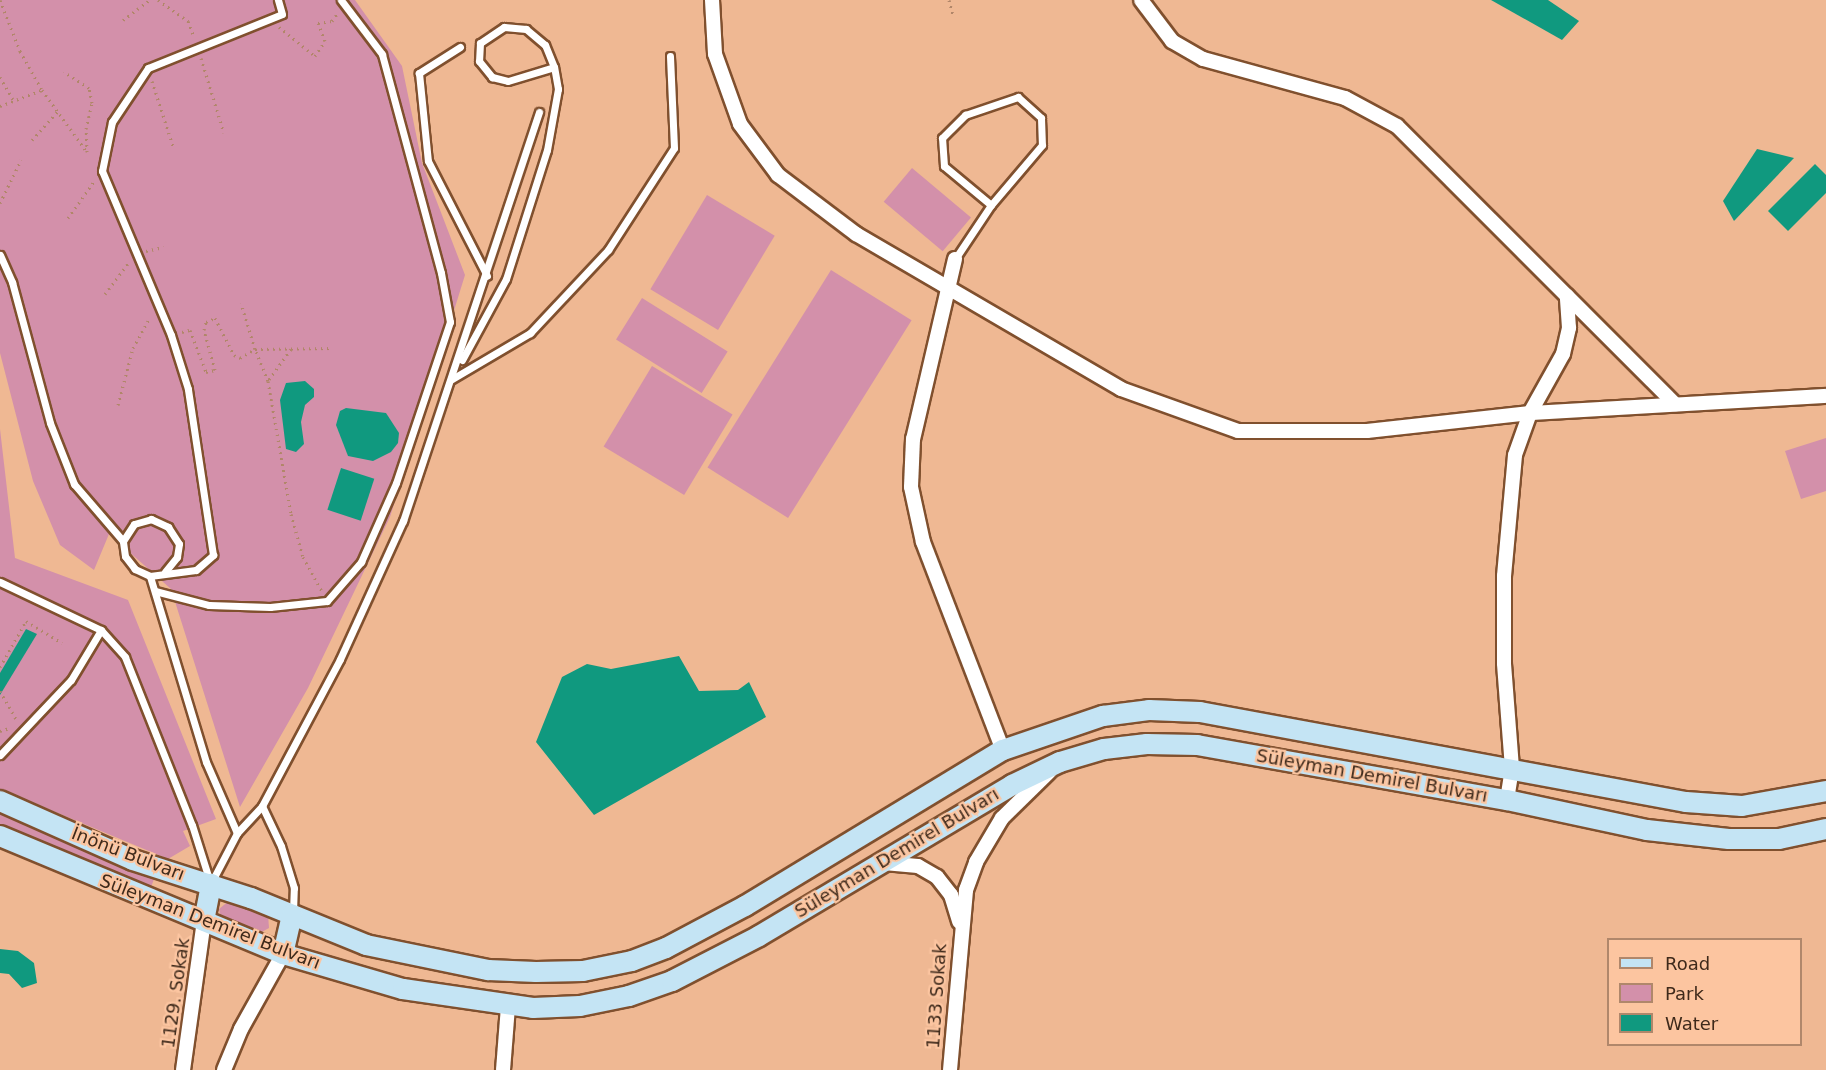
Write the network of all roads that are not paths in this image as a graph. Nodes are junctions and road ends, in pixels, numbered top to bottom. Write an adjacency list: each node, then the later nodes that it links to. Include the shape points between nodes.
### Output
1 (278, 0): 20 (lane, via 282,14 148,68 112,122 102,171 158,302 188,389 213,555 196,570)
2 (712, 0): 13 (street, via 715,54 740,124 778,175 856,234)
3 (1141, 0): 14 (street, via 1173,40 1203,59 1345,98 1397,126)
4 (342, 2): 23 (lane, via 382,54 441,273 450,322 396,483 361,562 327,601 270,607 209,605)
5 (460, 47): 12 (lane, via 419,73 428,162)
6 (670, 56): 15 (lane, via 674,148 608,250 530,333)
7 (554, 67): 7 (lane, via 545,45 526,29 504,27 480,43 479,61 492,77 508,81); 15 (lane, via 558,89 547,150 506,279)
8 (539, 112): 12 (lane)
9 (991, 205): 9 (lane, via 1042,145 1041,118 1018,97 965,115 942,138 944,166); 11 (lane)
10 (0, 255): 19 (lane, via 12,282 50,423 75,484)
11 (955, 259): 13 (street)
12 (487, 276): 15 (lane)
13 (947, 285): 18 (street, via 1121,389 1238,431 1367,431); 25 (street, via 912,439 911,487 923,542)
14 (1567, 296): 17 (street); 18 (street, via 1569,328 1563,354)
15 (452, 378): 32 (lane, via 404,521 340,659)
16 (1826, 396): 17 (street)
17 (1675, 404): 18 (street)
18 (1530, 413): 28 (street, via 1515,455 1504,576 1504,663)
19 (123, 541): 20 (lane, via 134,524 151,519 168,527 179,544 177,557); 21 (lane, via 125,556 135,569)
20 (165, 572): 21 (lane)
21 (150, 576): 23 (lane)
22 (0, 582): 24 (lane)
23 (155, 591): 34 (lane, via 206,762)
24 (101, 630): 26 (lane, via 71,680); 37 (lane, via 125,657 192,825)
25 (1003, 750): 28 (main road, Süleyman Demirel Bulvarı, via 1065,726 1149,710 1200,712); 38 (main road, Süleyman Demirel Bulvarı, via 745,906 666,948 632,961 583,971 488,970 366,945)
26 (0, 755)
27 (1060, 762): 30 (main road, Süleyman Demirel Bulvarı, via 1125,746 1197,746); 36 (main road, Süleyman Demirel Bulvarı, via 1012,785); 40 (street, 1133 Sokak, via 1002,818 987,840 966,890)
28 (1512, 768): 29 (main road, Süleyman Demirel Bulvarı, via 1742,806); 30 (street)
29 (1826, 791)
30 (1507, 800): 33 (main road, Süleyman Demirel Bulvarı, via 1647,830 1729,839 1779,838)
31 (0, 801): 37 (main road, İnönü Bulvarı, via 133,860)
32 (262, 806): 34 (lane); 38 (lane, via 282,846 294,888)
33 (1826, 829)
34 (237, 833): 37 (lane)
35 (0, 836): 39 (main road, Süleyman Demirel Bulvarı)
36 (879, 864): 40 (street, via 918,866 937,877 951,895); 42 (main road, Süleyman Demirel Bulvarı, via 759,936 672,981 629,996 580,1006)
37 (211, 884): 38 (main road, İnönü Bulvarı); 39 (main road)
38 (292, 915): 41 (main road)
39 (204, 921): 41 (main road, Süleyman Demirel Bulvarı); 43 (street, 1129. Sokak)
40 (960, 924): 46 (street, 1133 Sokak)
41 (283, 954): 42 (main road, Süleyman Demirel Bulvarı, via 403,989); 44 (street, via 241,1029)
42 (508, 1007): 45 (street)
43 (183, 1070)
44 (224, 1070)
45 (503, 1070)
46 (950, 1070)

